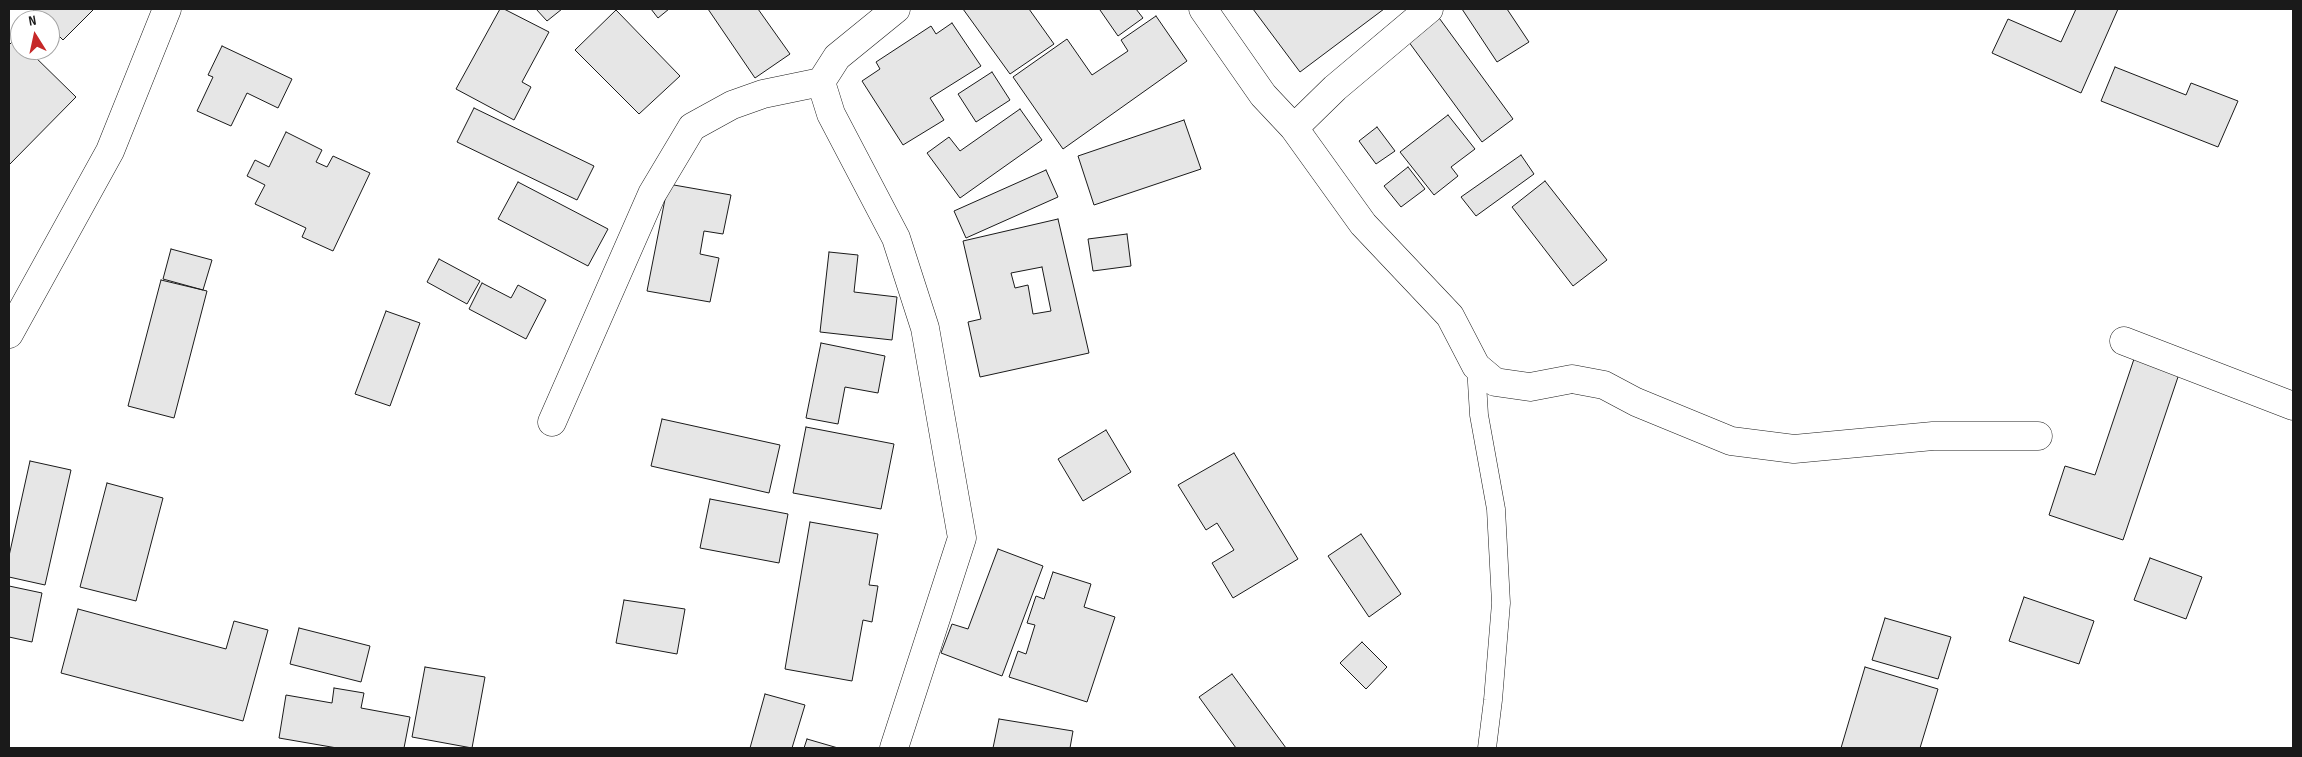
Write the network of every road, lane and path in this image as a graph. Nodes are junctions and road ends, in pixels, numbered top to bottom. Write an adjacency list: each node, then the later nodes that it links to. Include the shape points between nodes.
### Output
1 (167, 9): 7 (street, via 110,151)
2 (896, 9): 5 (street, via 837,58)
3 (1203, 9): 6 (street, via 1263,95)
4 (1429, 9): 6 (street, via 1335,88)
5 (821, 82): 11 (street, via 763,94 732,105 692,127 652,194); 13 (street, via 831,114 896,238 919,310 962,538)
6 (1294, 128): 9 (street, via 1363,224 1450,316)
7 (9, 334)
8 (2124, 341): 10 (street)
9 (1476, 366): 12 (street, via 1495,382 1530,387 1572,379 1604,385 1636,402 1731,441 1794,449 1933,436); 14 (lane, via 1479,415 1496,509 1501,603)
10 (2293, 406)
11 (552, 422)
12 (2038, 436)
13 (894, 748)
14 (1487, 748)

